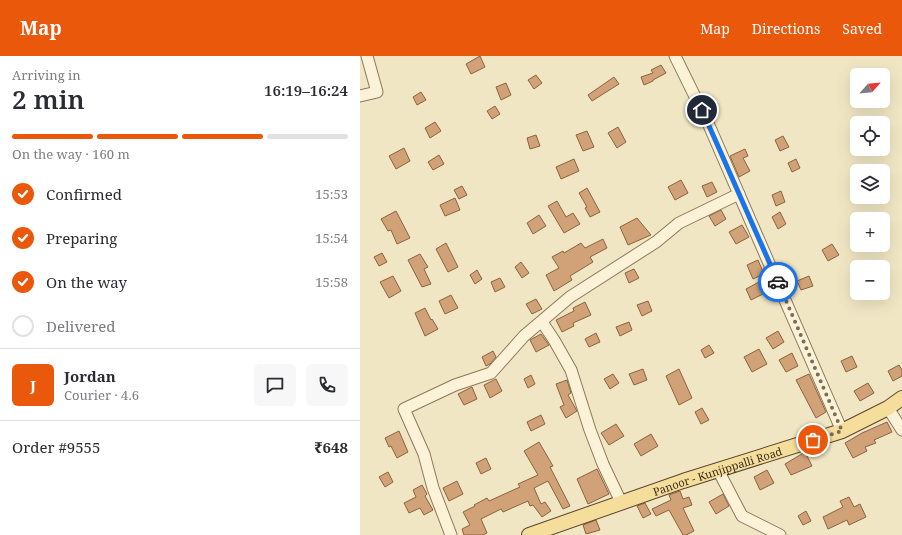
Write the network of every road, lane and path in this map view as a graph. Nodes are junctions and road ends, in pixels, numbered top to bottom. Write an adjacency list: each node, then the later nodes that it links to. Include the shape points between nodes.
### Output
1 (367, 56): 3 (street, via 377,92)
2 (675, 56): 4 (street)
3 (360, 96)
4 (739, 194): 5 (street, via 679,223 656,242 570,297); 9 (street)
5 (542, 322): 11 (street, via 571,370 590,430); 12 (street, via 524,336 492,373 455,385 404,409 424,454 433,488)
6 (902, 398): 7 (main road, Panoor - Kunjippalli Road)
7 (888, 408): 8 (street); 9 (main road, Panoor - Kunjippalli Road)
8 (902, 430)
9 (842, 431): 10 (main road, Panoor - Kunjippalli Road)
10 (718, 470): 11 (main road, Panoor - Kunjippalli Road); 14 (street, via 742,516)
11 (621, 502): 13 (main road, Panoor - Kunjippalli Road)
12 (451, 535)
13 (529, 535)
14 (780, 535)

